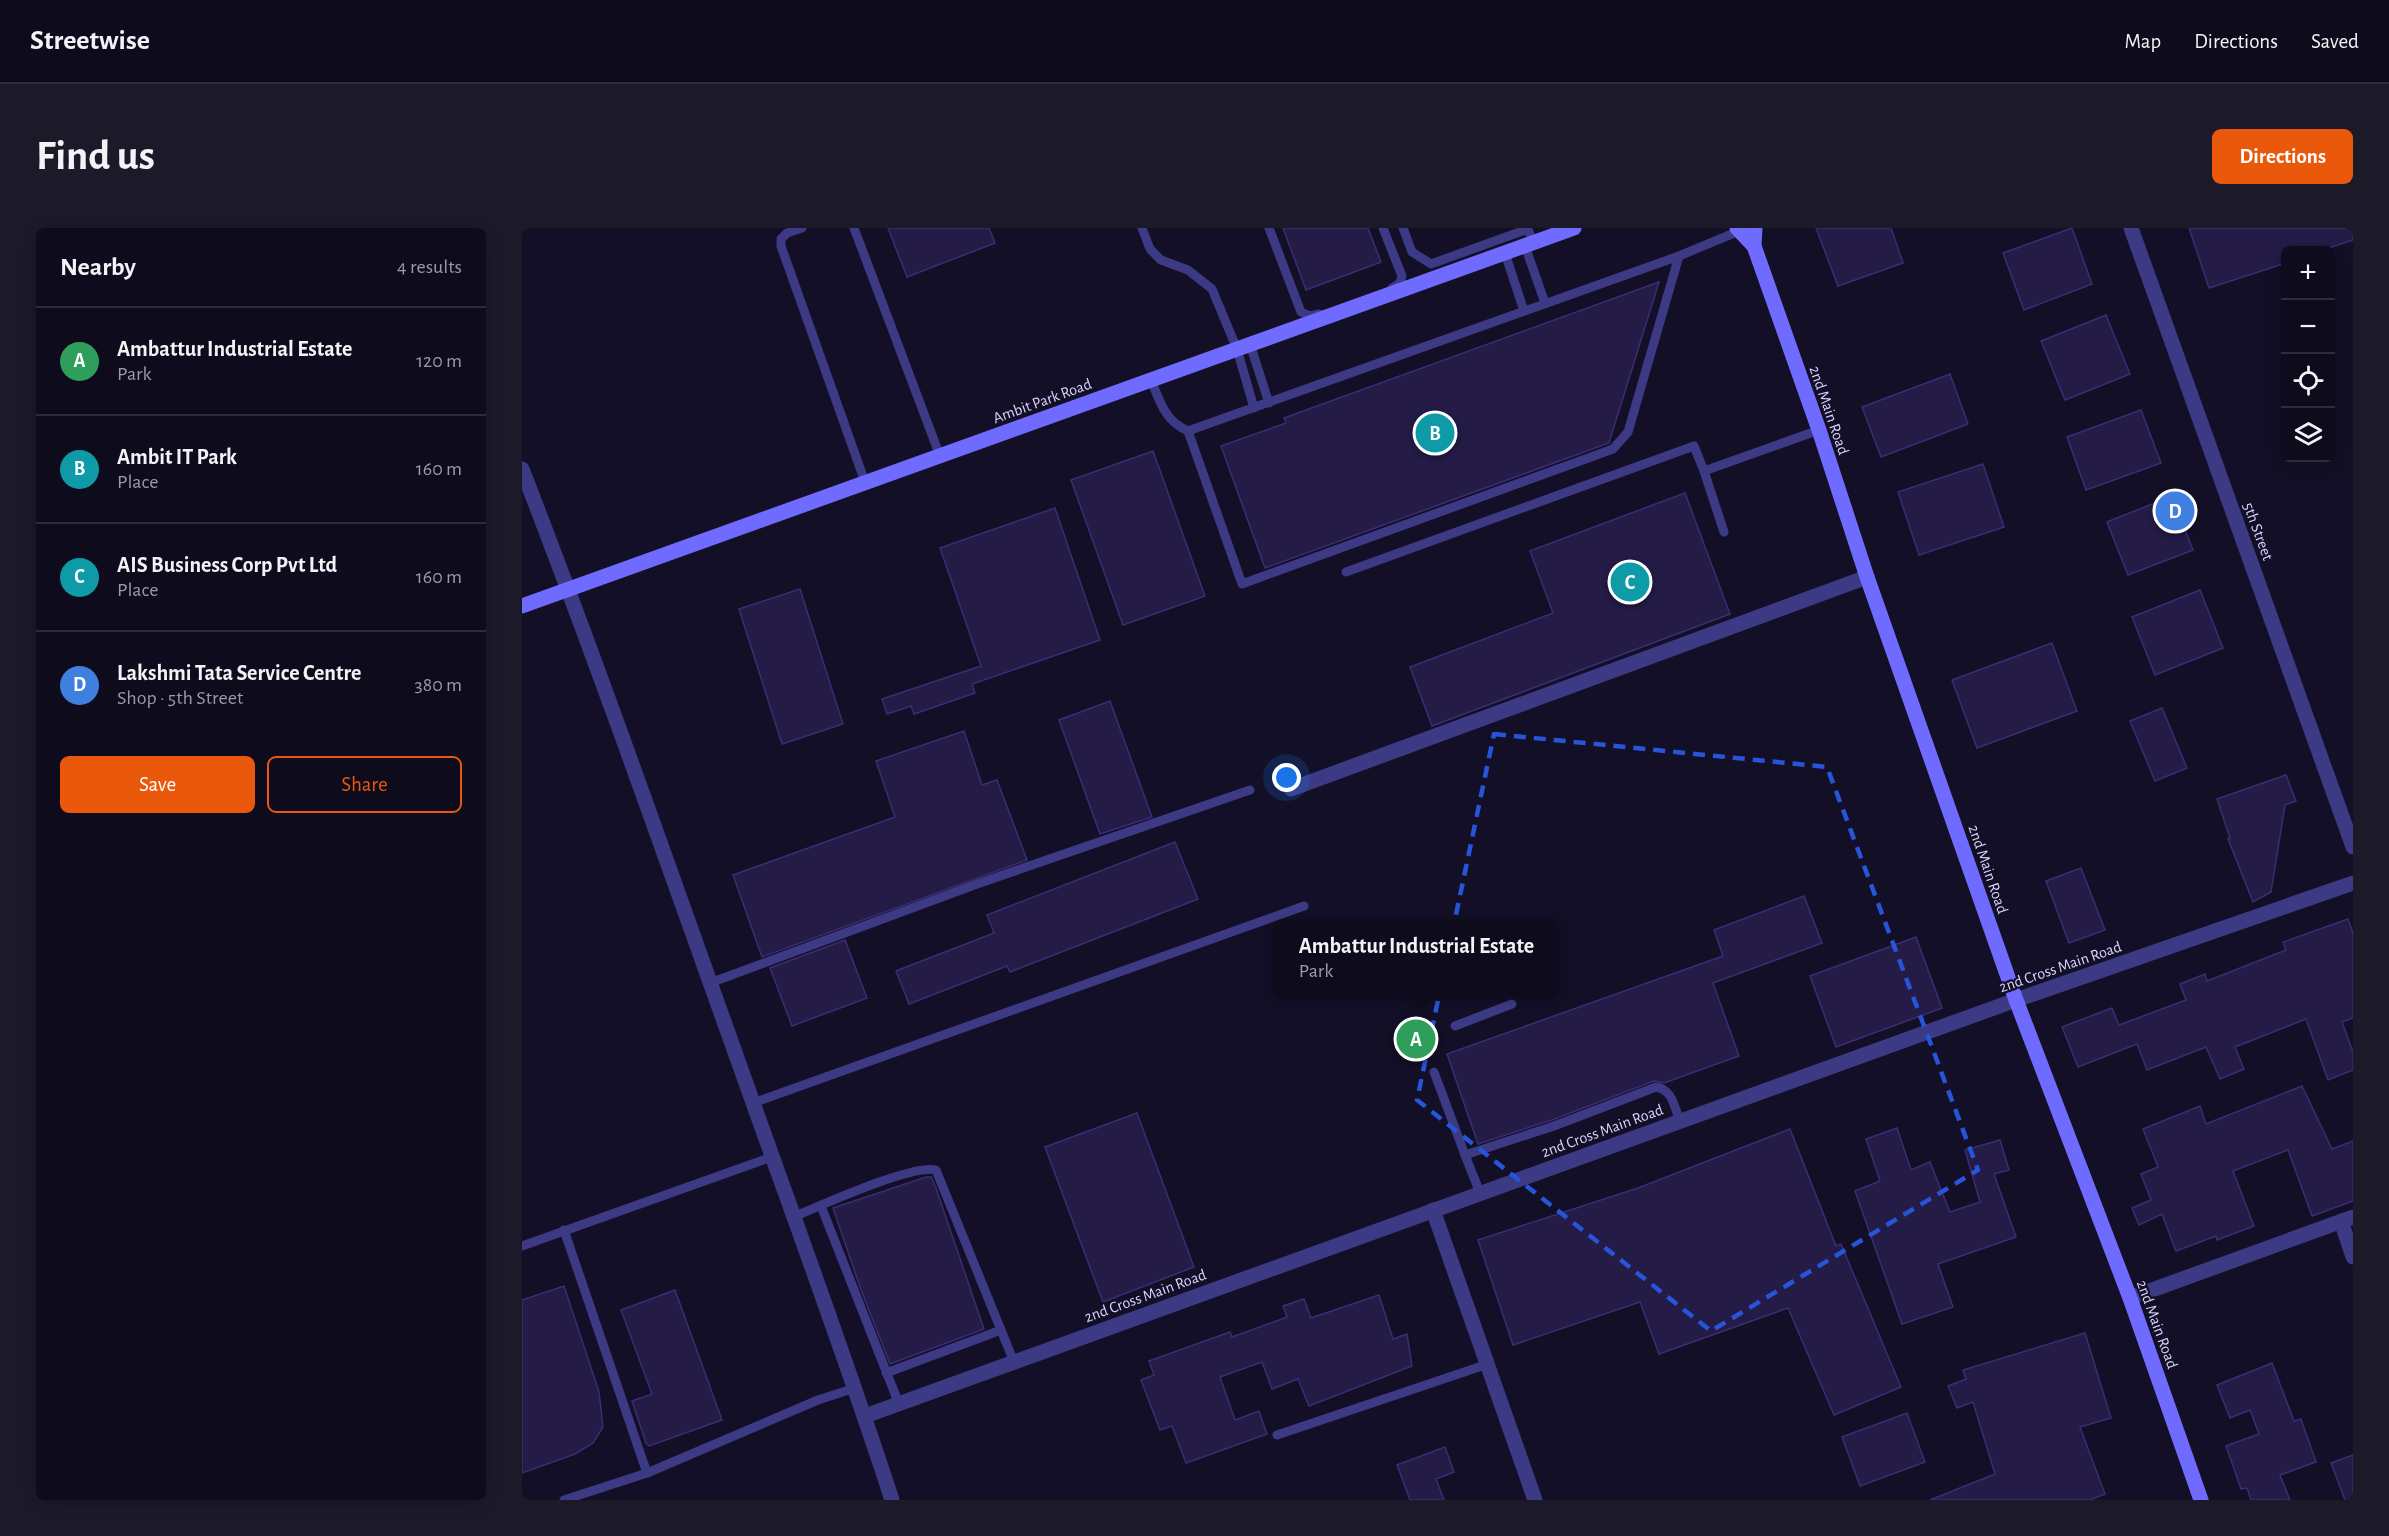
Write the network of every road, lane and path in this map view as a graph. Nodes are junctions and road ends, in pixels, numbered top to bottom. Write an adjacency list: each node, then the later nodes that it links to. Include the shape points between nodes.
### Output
1 (802, 228): 28 (lane, via 787,233 781,246)
2 (854, 228): 25 (lane)
3 (1142, 228): 19 (lane, via 1150,249 1161,260 1188,270 1212,289)
4 (1269, 228): 17 (lane, via 1301,312 1317,315)
5 (1383, 228): 15 (lane, via 1402,276)
6 (1403, 228): 11 (lane, via 1412,252 1431,264)
7 (1574, 228): 11 (main road, Ambit Park Road)
8 (1755, 228): 12 (main road, 2nd Main Road)
9 (2131, 228): 36 (street, 5th Street)
10 (1738, 230): 12 (main road, 2nd Main Road); 14 (lane)
11 (1529, 235): 13 (main road, Ambit Park Road); 16 (lane)
12 (1754, 246): 23 (main road, 2nd Main Road)
13 (1505, 253): 15 (main road, Ambit Park Road); 18 (lane)
14 (1679, 256): 16 (lane); 24 (lane, via 1628,432 1613,449 1242,584)
15 (1392, 291): 17 (main road, Ambit Park Road)
16 (1545, 303): 18 (lane)
17 (1338, 310): 19 (main road, Ambit Park Road)
18 (1524, 311): 21 (lane)
19 (1243, 347): 20 (main road, Ambit Park Road); 21 (lane); 22 (lane)
20 (1151, 380): 24 (lane, via 1164,412 1176,426); 25 (main road, Ambit Park Road)
21 (1269, 403): 22 (lane)
22 (1254, 408): 24 (lane)
23 (1819, 430): 27 (lane); 31 (main road, 2nd Main Road)
24 (1188, 431)
25 (940, 456): 28 (main road, Ambit Park Road)
26 (522, 469): 32 (street)
27 (1704, 471): 29 (lane); 30 (lane, via 1694,446)
28 (866, 482): 32 (main road, Ambit Park Road)
29 (1724, 532)
30 (1346, 572)
31 (1867, 577): 34 (street); 40 (main road, 2nd Main Road)
32 (568, 589): 33 (main road, Ambit Park Road); 39 (street)
33 (522, 606)
34 (1291, 789)
35 (1250, 790): 39 (lane, via 977,884)
36 (2353, 847)
37 (2353, 883): 40 (street, 2nd Cross Main Road)
38 (1304, 906): 44 (lane)
39 (710, 983): 44 (street)
40 (2016, 1000): 45 (street, 2nd Cross Main Road); 56 (main road, 2nd Main Road)
41 (1512, 1004): 42 (lane)
42 (1455, 1026)
43 (1434, 1072): 46 (lane)
44 (753, 1102): 47 (street)
45 (1680, 1122): 46 (lane, via 1669,1094 1656,1087); 48 (street, 2nd Cross Main Road)
46 (1465, 1155): 48 (lane)
47 (772, 1157): 51 (street); 53 (lane)
48 (1480, 1193): 50 (street, 2nd Cross Main Road)
49 (821, 1206): 51 (lane); 57 (lane, via 894,1178 928,1168 936,1170); 60 (lane)
50 (1433, 1210): 58 (street, 2nd Cross Main Road); 59 (street)
51 (793, 1217): 61 (street)
52 (2347, 1219): 55 (street); 56 (street)
53 (564, 1230): 54 (lane); 65 (lane)
54 (522, 1246)
55 (2353, 1257)
56 (2130, 1298): 69 (main road, 2nd Main Road)
57 (1001, 1330): 58 (lane); 60 (lane)
58 (1014, 1362): 62 (street, 2nd Cross Main Road)
59 (1488, 1364): 64 (lane); 68 (street)
60 (886, 1373): 62 (lane)
61 (855, 1388): 63 (street); 65 (lane)
62 (899, 1404): 63 (street, 2nd Cross Main Road)
63 (865, 1416): 67 (street)
64 (1277, 1435)
65 (647, 1473): 66 (lane)
66 (564, 1500)
67 (892, 1500)
68 (1535, 1500)
69 (2201, 1500)

